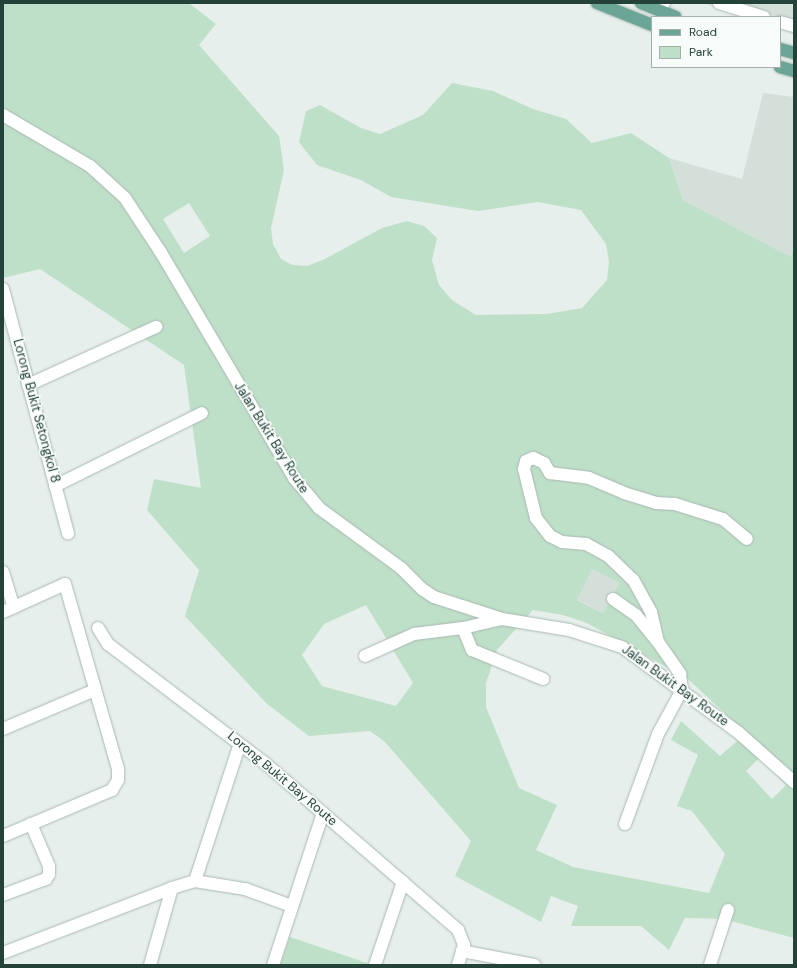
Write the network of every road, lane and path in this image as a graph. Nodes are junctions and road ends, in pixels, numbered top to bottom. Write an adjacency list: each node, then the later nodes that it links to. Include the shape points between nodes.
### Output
1 (597, 3): 9 (main road)
2 (641, 3): 6 (main road)
3 (657, 3): 4 (street)
4 (664, 3)
5 (719, 3): 7 (street)
6 (673, 16)
7 (761, 16)
8 (781, 22): 10 (street)
9 (651, 25)
10 (794, 26)
11 (781, 49): 12 (main road)
12 (794, 53)
13 (781, 67): 14 (main road)
14 (794, 71)
15 (3, 115): 26 (street, Jalan Bukit Bay Route, via 90,166 125,198 160,251 294,478 319,508 401,568 422,589 448,602)
16 (3, 290): 18 (street, Lorong Bukit Setongkol 8)
17 (156, 328): 18 (street)
18 (28, 385): 20 (street, Lorong Bukit Setongkol 8)
19 (202, 413): 20 (street)
20 (56, 486): 21 (street, Lorong Bukit Setongkol 8)
21 (68, 533)
22 (747, 539): 29 (street, via 723,519 675,504 656,503 589,478 550,473 544,463 533,458 526,461 524,469 536,518 550,536 562,542 586,544 608,556 628,575 651,612)
23 (3, 572): 25 (street)
24 (613, 599): 29 (street, via 636,615)
25 (8, 609): 32 (street, via 65,584)
26 (502, 619): 28 (street); 33 (street, Jalan Bukit Bay Route, via 568,630 603,639 622,647)
27 (98, 628): 35 (street, Lorong Bukit Bay Route, via 108,644 223,729)
28 (463, 628): 30 (street, via 414,634); 31 (street, via 472,650)
29 (658, 642): 33 (street, via 680,674)
30 (365, 656)
31 (543, 679)
32 (96, 690): 34 (street); 38 (street, via 118,769 118,780 112,790)
33 (682, 690): 36 (street, Jalan Bukit Bay Route, via 739,733); 39 (street, via 658,734)
34 (3, 729)
35 (239, 746): 37 (street, Lorong Bukit Bay Route, via 266,764); 41 (street)
36 (794, 782)
37 (323, 813): 42 (street, Lorong Bukit Bay Route); 45 (street)
38 (31, 824): 40 (street); 44 (street, via 50,874 46,879)
39 (625, 824)
40 (3, 836)
41 (195, 881): 43 (street); 45 (street, via 245,889)
42 (403, 882): 47 (street, Lorong Bukit Bay Route, via 458,930 464,945); 51 (street)
43 (172, 888): 48 (street); 49 (street)
44 (3, 895)
45 (292, 906): 50 (street)
46 (728, 910): 54 (street)
47 (462, 951): 52 (street); 53 (street)
48 (3, 953)
49 (150, 965)
50 (273, 965)
51 (375, 965)
52 (458, 965)
53 (535, 965)
54 (710, 965)

